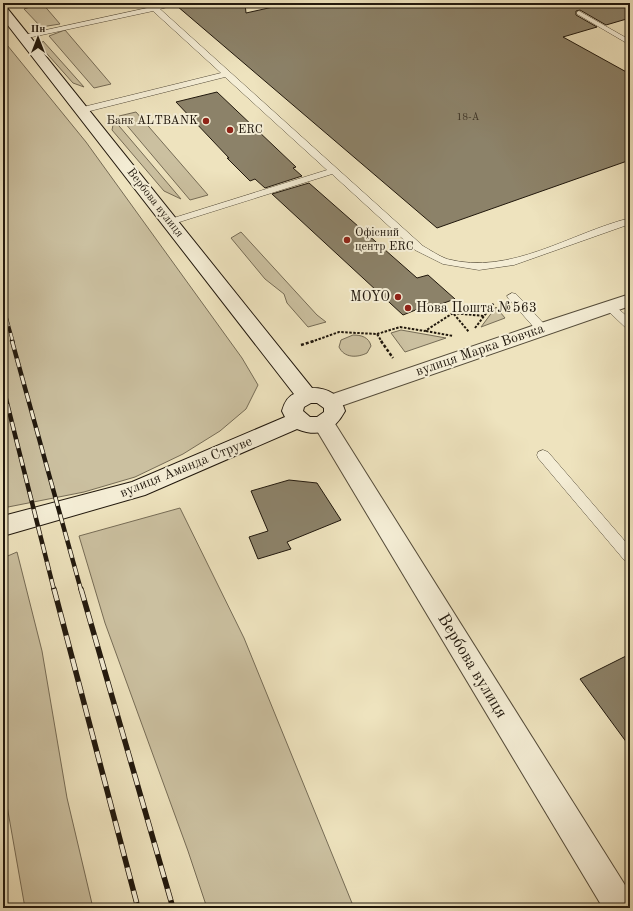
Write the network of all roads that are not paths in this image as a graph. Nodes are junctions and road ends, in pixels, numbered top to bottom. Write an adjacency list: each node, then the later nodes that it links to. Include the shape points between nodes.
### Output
1 (14, 3): 3 (lane)
2 (180, 3): 4 (lane)
3 (3, 5)
4 (154, 8): 7 (lane); 9 (lane)
5 (3, 11): 7 (main road, Вербова вулиця)
6 (579, 13): 8 (lane)
7 (23, 37): 10 (main road, Вербова вулиця)
8 (630, 43)
9 (226, 74): 10 (lane); 11 (lane)
10 (82, 110): 13 (main road, Вербова вулиця)
11 (333, 171): 12 (lane, via 419,248 443,261 479,267 514,262); 13 (lane)
12 (630, 220)
13 (170, 222): 19 (main road, Вербова вулиця)
14 (512, 296): 18 (lane)
15 (630, 300): 16 (main road, вулиця Марка Вовчка)
16 (610, 307): 17 (lane); 18 (main road, вулиця Марка Вовчка)
17 (630, 325)
18 (542, 329): 20 (main road, вулиця Марка Вовчка)
19 (307, 396): 20 (main road, via 320,396); 21 (main road, via 293,406 292,411)
20 (328, 413): 21 (main road, via 310,425); 25 (main road, Вербова вулиця)
21 (298, 420): 23 (main road, вулиця Аманда Струве, via 137,489)
22 (543, 455): 24 (lane)
23 (3, 526)
24 (630, 557)
25 (621, 908)

